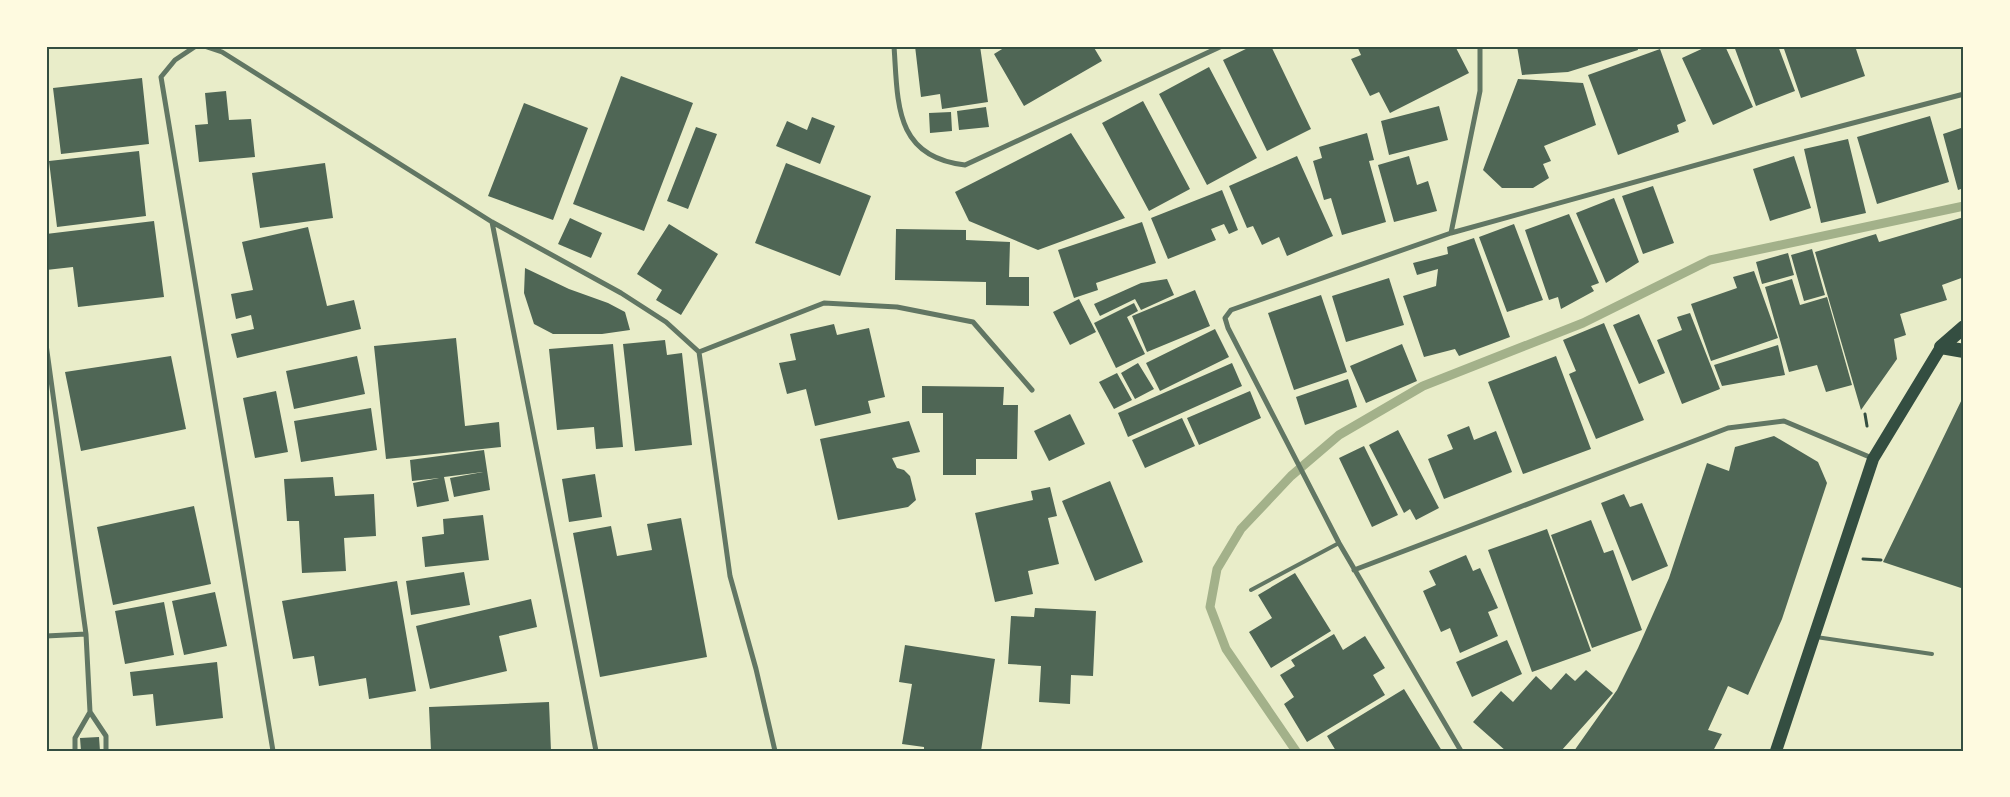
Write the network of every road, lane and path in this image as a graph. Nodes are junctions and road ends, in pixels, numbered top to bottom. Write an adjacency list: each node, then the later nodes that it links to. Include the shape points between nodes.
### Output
1 (196, 46): 27 (street, via 175,60 161,77)
2 (204, 46): 7 (street, via 222,52)
3 (894, 46): 4 (street, via 899,113 908,136 927,154 945,162 965,164)
4 (1222, 46)
5 (1480, 46): 8 (street, via 1480,91)
6 (1964, 94): 8 (street)
7 (492, 222): 13 (street, via 621,293 666,322); 28 (street)
8 (1451, 233): 17 (street, via 1231,310 1225,318)
9 (1964, 327): 12 (highway)
10 (1964, 341): 12 (highway)
11 (46, 344): 20 (street)
12 (1941, 347): 14 (highway); 16 (main road)
13 (700, 352): 15 (street, via 824,303 897,307 973,322); 29 (street, via 730,576)
14 (1964, 352)
15 (1032, 390)
16 (1873, 459): 18 (street, via 1784,421 1728,428); 22 (main road)
17 (1339, 543): 18 (street); 19 (lane)
18 (1354, 570): 30 (street)
19 (1251, 590)
20 (86, 634): 21 (street); 24 (street)
21 (46, 636)
22 (1814, 636): 23 (lane); 31 (main road)
23 (1932, 654)
24 (90, 712): 25 (street, via 75,738); 26 (street, via 106,736)
25 (75, 751)
26 (106, 751)
27 (273, 751)
28 (596, 751)
29 (775, 751)
30 (1461, 751)
31 (1776, 751)

